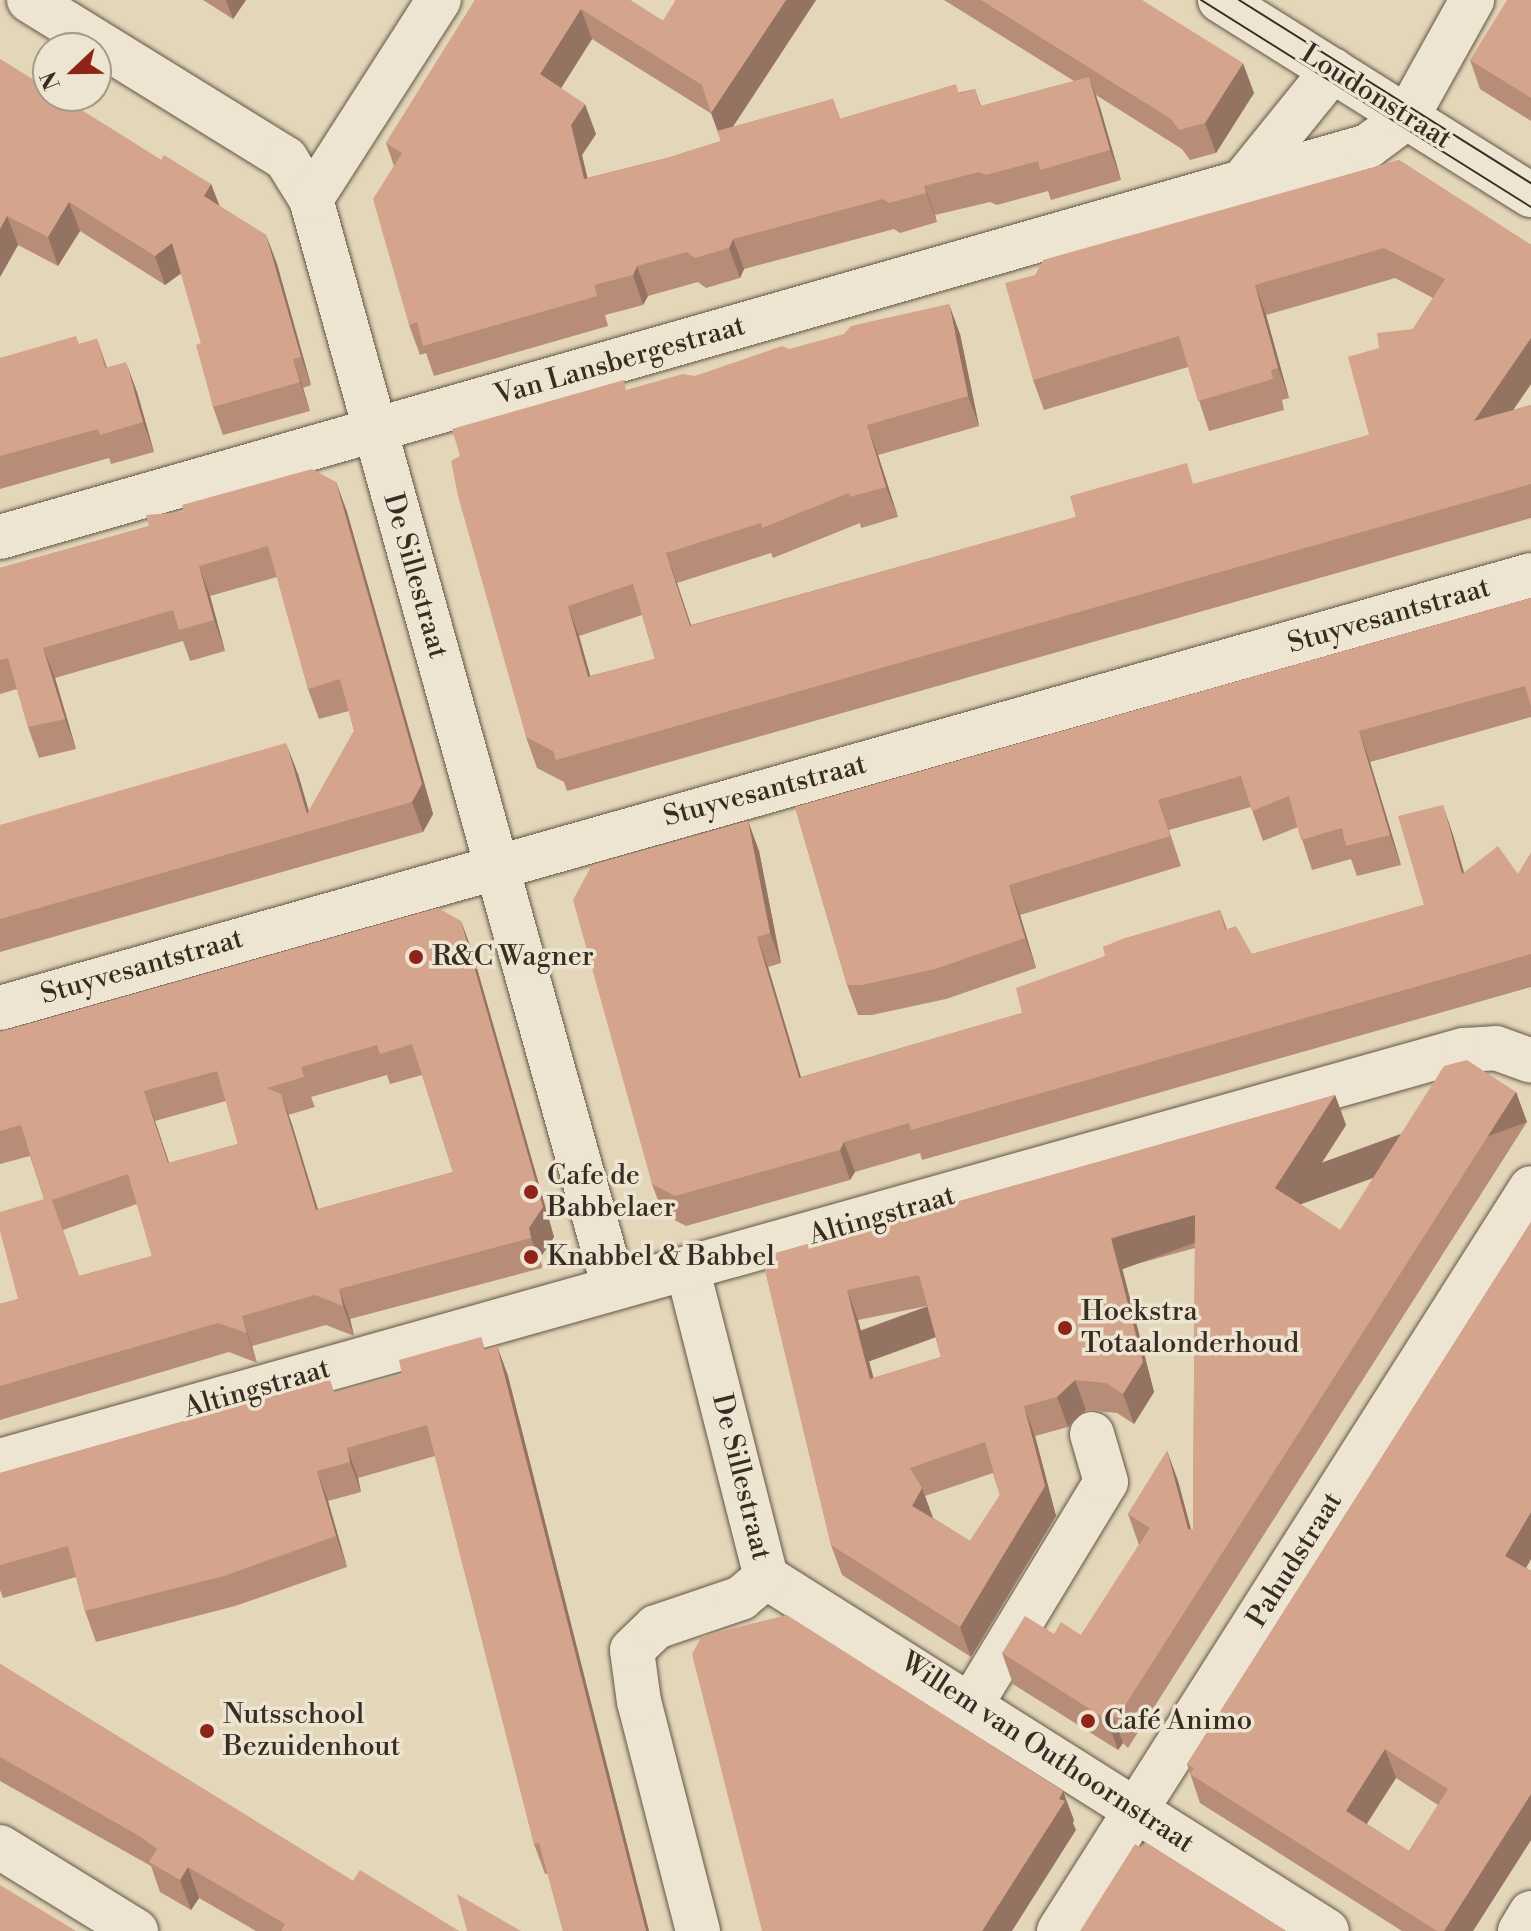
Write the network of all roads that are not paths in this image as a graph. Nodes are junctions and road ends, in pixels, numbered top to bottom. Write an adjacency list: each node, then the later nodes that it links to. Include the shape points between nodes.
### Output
1 (29, 0): 9 (street, De Sillestraat, via 286,159)
2 (439, 0): 9 (street)
3 (1220, 0): 5 (street, Loudonstraat)
4 (1472, 0): 6 (street)
5 (1333, 70): 6 (street, Loudonstraat); 7 (street)
6 (1407, 117): 7 (street, Van Lansbergestraat, via 1368,146); 8 (street, Loudonstraat)
7 (1239, 186): 10 (street, Van Lansbergestraat)
8 (1531, 195)
9 (311, 199): 10 (street, De Sillestraat)
10 (373, 431): 11 (street, Van Lansbergestraat); 13 (street, De Sillestraat)
11 (0, 537)
12 (1531, 575): 13 (street, Stuyvesantstraat)
13 (498, 865): 14 (street, Stuyvesantstraat); 18 (street, De Sillestraat)
14 (0, 1008)
15 (1531, 1061): 17 (street, Altingstraat, via 1496,1048 1463,1050)
16 (1531, 1188): 23 (street, Pahudstraat)
17 (688, 1271): 18 (street, Altingstraat); 21 (street, De Sillestraat)
18 (614, 1288): 20 (street, Altingstraat)
19 (1092, 1434): 22 (street, via 1106,1482)
20 (0, 1461)
21 (766, 1577): 22 (street, Willem van Outhoornstraat); 27 (street, De Sillestraat, via 741,1598 656,1627 632,1650 639,1702)
22 (972, 1703): 23 (street, Willem van Outhoornstraat)
23 (1136, 1811): 28 (street, Pahudstraat); 29 (street, Willem van Outhoornstraat)
24 (0, 1847): 26 (street)
25 (1531, 1913): 30 (street)
26 (136, 1931)
27 (698, 1931)
28 (1059, 1931)
29 (1327, 1931)
30 (1520, 1931)

